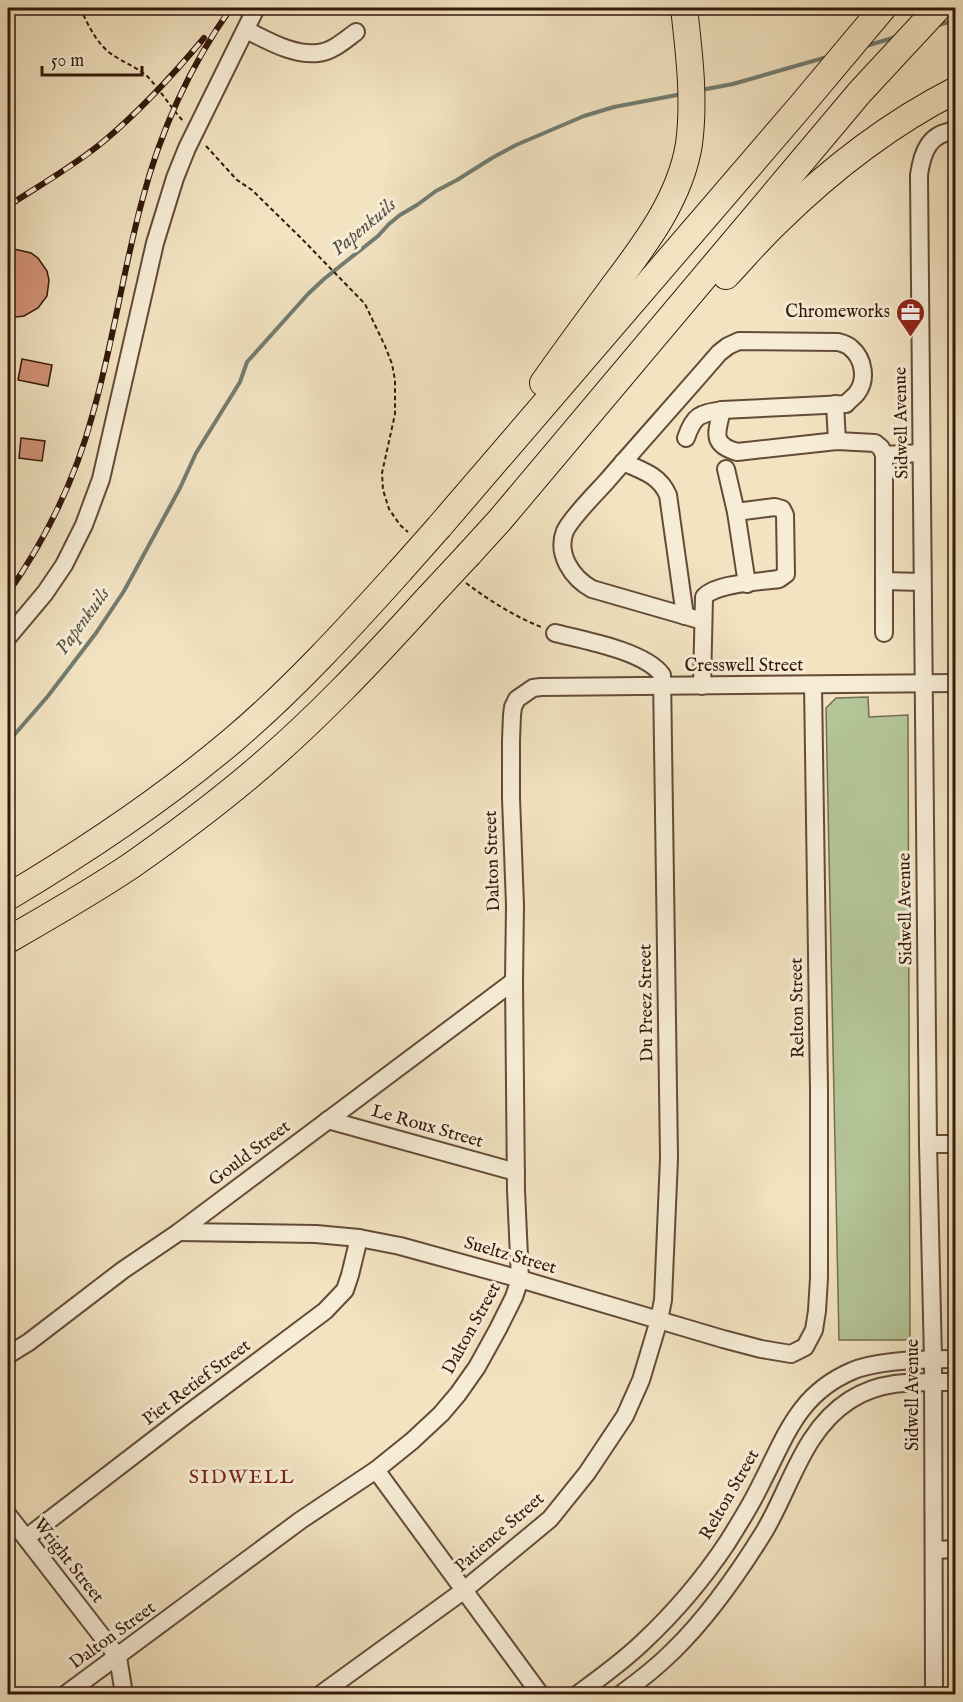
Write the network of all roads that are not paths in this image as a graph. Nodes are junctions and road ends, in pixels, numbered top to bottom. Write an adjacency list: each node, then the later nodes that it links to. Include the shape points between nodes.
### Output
1 (256, 8): 5 (street)
2 (684, 8): 19 (highway, via 692,112 688,146 672,196 650,235)
3 (883, 8): 19 (highway)
4 (938, 8): 18 (highway, via 860,92)
5 (246, 30): 6 (street, via 285,48 319,53); 27 (street, via 188,148 164,209 101,479 84,525 45,593)
6 (356, 32)
7 (956, 90): 18 (highway, via 864,147 776,223)
8 (950, 131): 13 (street, Sidwell Avenue, via 933,139 926,148 919,175)
9 (835, 404): 10 (street); 12 (street); 15 (street, via 846,404 862,382 858,356 850,346 838,342 739,341 719,353)
10 (722, 410): 11 (street, via 697,416); 12 (street, via 718,442 737,452)
11 (686, 438)
12 (837, 441): 14 (street, via 875,443)
13 (921, 453): 14 (street); 21 (street, Sidwell Avenue)
14 (884, 455): 20 (street)
15 (623, 462): 23 (street, via 663,483 668,495); 23 (street, via 565,531 562,547 566,561 573,574 592,589)
16 (726, 469): 17 (street)
17 (736, 512): 22 (street); 22 (street, via 775,507 785,515 786,574 779,579)
18 (500, 520): 35 (highway, bridge, via 329,703 235,788 132,865)
19 (442, 523): 34 (highway, bridge, via 344,634 233,740 154,803)
20 (884, 581): 21 (street); 26 (street)
21 (922, 582): 29 (street, Sidwell Avenue)
22 (747, 584): 24 (street, via 709,591 704,597)
23 (686, 616): 24 (street)
24 (703, 621): 32 (street)
25 (555, 633): 31 (street, via 639,657 657,667)
26 (884, 633)
27 (8, 637)
28 (956, 683): 29 (street, Cresswell Street)
29 (923, 684): 30 (street, Cresswell Street); 38 (street, Sidwell Avenue)
30 (813, 685): 32 (street, Cresswell Street); 45 (street, Relton Street, via 819,1188 818,1311)
31 (662, 686): 32 (street, Cresswell Street); 33 (street, Cresswell Street); 44 (street, Du Preez Street, via 669,1158 665,1280)
32 (702, 686)
33 (533, 688): 36 (street, Dalton Street, via 517,699 512,715)
34 (8, 897)
35 (8, 940)
36 (514, 981): 37 (street, Gould Street); 40 (street, Dalton Street)
37 (328, 1120): 40 (street, Le Roux Street); 41 (street, Gould Street)
38 (928, 1144): 39 (street); 47 (street, Sidwell Avenue)
39 (956, 1144)
40 (516, 1173): 43 (street, Dalton Street)
41 (179, 1232): 42 (street, Sueltz Street); 46 (street, Gould Street)
42 (359, 1238): 43 (street, Sueltz Street); 53 (street, Piet Retief Street, via 345,1290 325,1311)
43 (520, 1279): 44 (street, Sueltz Street); 51 (street, Dalton Street, via 498,1329 458,1394 412,1441)
44 (659, 1320): 45 (street, Sueltz Street, via 791,1354 805,1347); 56 (street, Patience Street, via 641,1380 625,1416 587,1473 550,1519)
45 (814, 1330)
46 (8, 1355)
47 (933, 1359): 48 (street); 49 (street, Sidwell Avenue); 62 (street, Relton Street, via 853,1370 810,1399 793,1421 740,1522 704,1573 642,1643)
48 (956, 1359)
49 (933, 1382): 50 (street); 55 (street, Sidwell Avenue); 63 (street, via 869,1389 820,1425 768,1524 712,1608 673,1652)
50 (956, 1382)
51 (376, 1470): 56 (street); 57 (street, Dalton Street, via 301,1520)
52 (8, 1515): 53 (street, Wright Street)
53 (26, 1538): 57 (street, Wright Street)
54 (956, 1549): 55 (street)
55 (934, 1550): 64 (street, Sidwell Avenue)
56 (463, 1591): 60 (street, Patience Street); 61 (street)
57 (118, 1657): 58 (street, Dalton Street); 59 (street, Wright Street)
58 (66, 1695)
59 (124, 1695)
60 (321, 1695)
61 (540, 1695)
62 (578, 1695)
63 (621, 1695)
64 (934, 1695)

